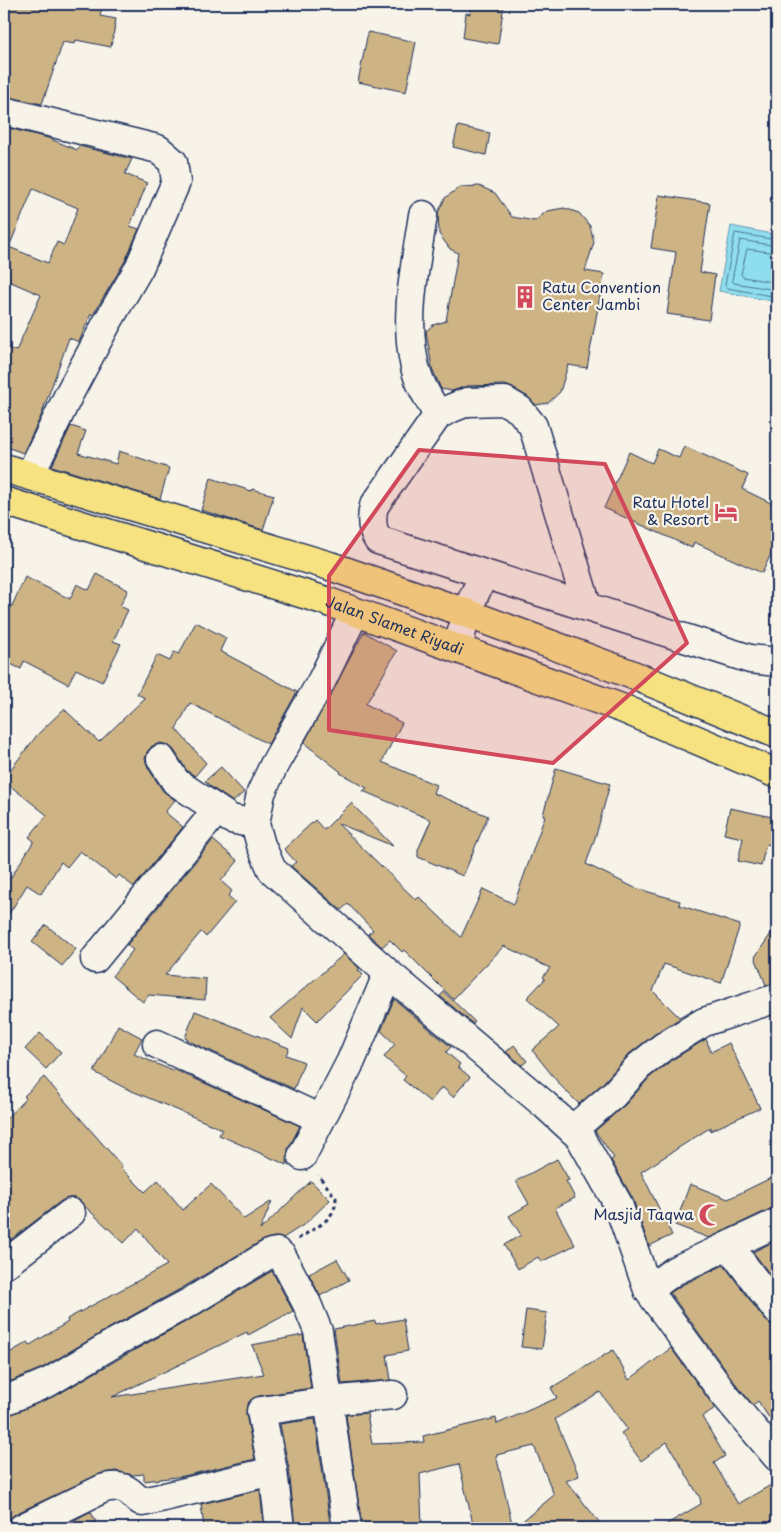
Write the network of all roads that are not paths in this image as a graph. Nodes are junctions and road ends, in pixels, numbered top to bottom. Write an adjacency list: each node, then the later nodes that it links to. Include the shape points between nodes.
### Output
1 (4, 111): 5 (street, via 158,149 173,162 176,182 139,268 94,347)
2 (423, 214): 3 (street, via 412,295 410,344 421,384)
3 (438, 415): 8 (street, via 374,506 373,533 378,540); 10 (street, via 467,402 505,402 520,410 533,426)
4 (4, 468): 5 (main road)
5 (30, 474): 7 (main road)
6 (4, 501): 9 (main road, Jalan Slamet Riyadi)
7 (330, 566): 9 (main road); 12 (main road)
8 (484, 574): 10 (street); 12 (street)
9 (323, 600): 11 (main road, Jalan Slamet Riyadi)
10 (587, 606): 14 (street, via 750,658)
11 (355, 612): 13 (main road, Jalan Slamet Riyadi); 19 (street, via 322,680 267,779)
12 (466, 613): 13 (street); 15 (main road, via 628,673)
13 (458, 649): 17 (main road, Jalan Slamet Riyadi, via 624,709)
14 (777, 662)
15 (777, 734)
16 (161, 760): 18 (street, via 176,782)
17 (777, 774)
18 (217, 810): 19 (street, via 231,819); 20 (street)
19 (255, 824): 21 (street, via 272,870)
20 (95, 959)
21 (388, 973): 24 (street, via 351,1061); 25 (street)
22 (777, 998): 25 (street, via 704,1022 663,1047)
23 (157, 1044): 24 (street)
24 (321, 1119): 26 (street)
25 (572, 1130): 31 (street, via 580,1137 618,1204)
26 (302, 1156)
27 (71, 1213): 30 (street)
28 (777, 1223): 29 (street)
29 (729, 1246): 31 (street, via 674,1271); 32 (street)
30 (4, 1265)
31 (648, 1290): 36 (street, via 723,1393)
32 (777, 1310)
33 (393, 1395): 34 (street)
34 (329, 1401): 35 (street, via 318,1331 299,1288 277,1252 49,1382); 37 (street, via 261,1411); 40 (street)
35 (4, 1402)
36 (777, 1457)
37 (273, 1471): 38 (street, via 143,1502 123,1488 112,1486); 39 (street)
38 (22, 1528)
39 (280, 1528)
40 (348, 1528)

